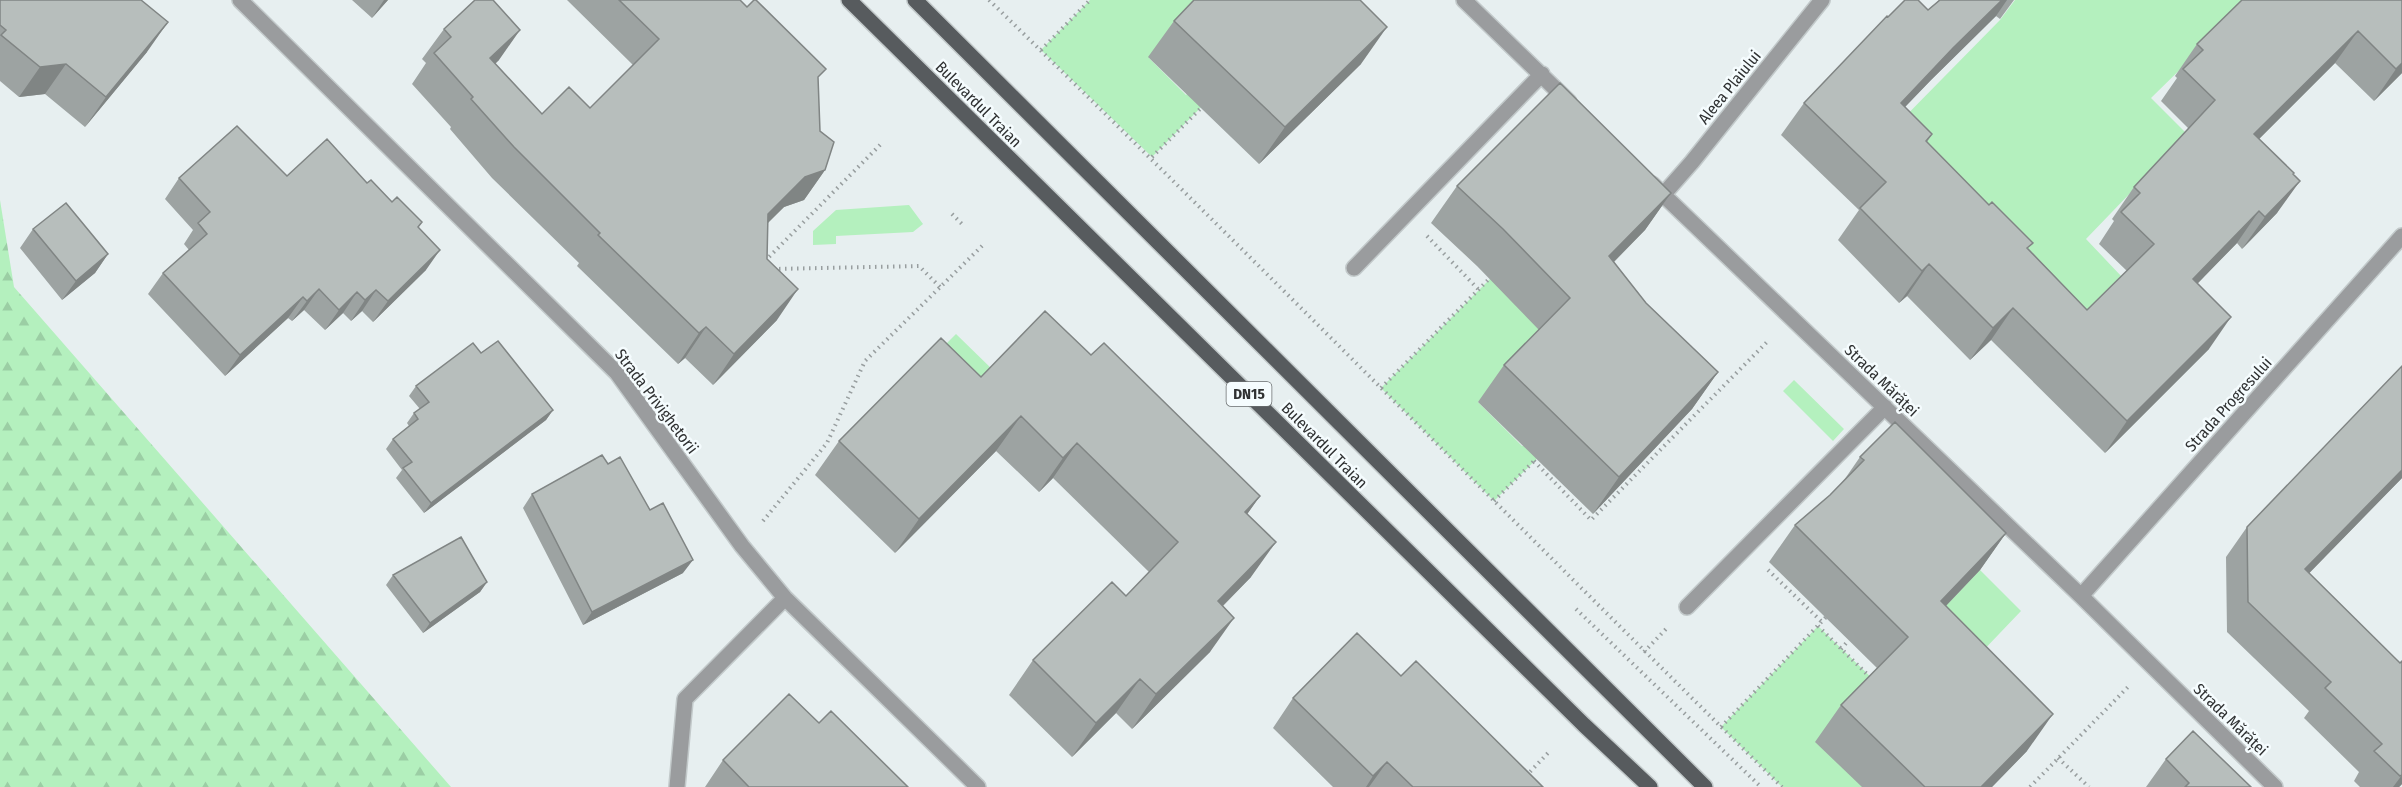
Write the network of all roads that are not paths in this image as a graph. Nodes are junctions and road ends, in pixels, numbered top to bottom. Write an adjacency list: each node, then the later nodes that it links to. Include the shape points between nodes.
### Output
1 (240, 0): 14 (street, Strada Privighetorii, via 617,373)
2 (849, 0): 18 (main road, Bulevardul Traian / DN15)
3 (915, 0): 19 (main road, Bulevardul Traian / DN15)
4 (1464, 0): 6 (street)
5 (1822, 0): 9 (street, Aleea Plaiului)
6 (1542, 74): 7 (street); 11 (street)
7 (1582, 115)
8 (1639, 171): 9 (street, Strada Mărăței)
9 (1663, 195): 12 (street, Strada Mărăței)
10 (2402, 236): 13 (street, Strada Progresului)
11 (1354, 268)
12 (1885, 407): 13 (street, Strada Mărăței); 15 (street)
13 (2081, 596): 20 (street, Strada Mărăței)
14 (784, 598): 16 (street, via 685,699); 17 (street, Strada Privighetorii)
15 (1687, 607)
16 (677, 787)
17 (978, 787)
18 (1650, 787)
19 (1705, 787)
20 (2275, 787)

